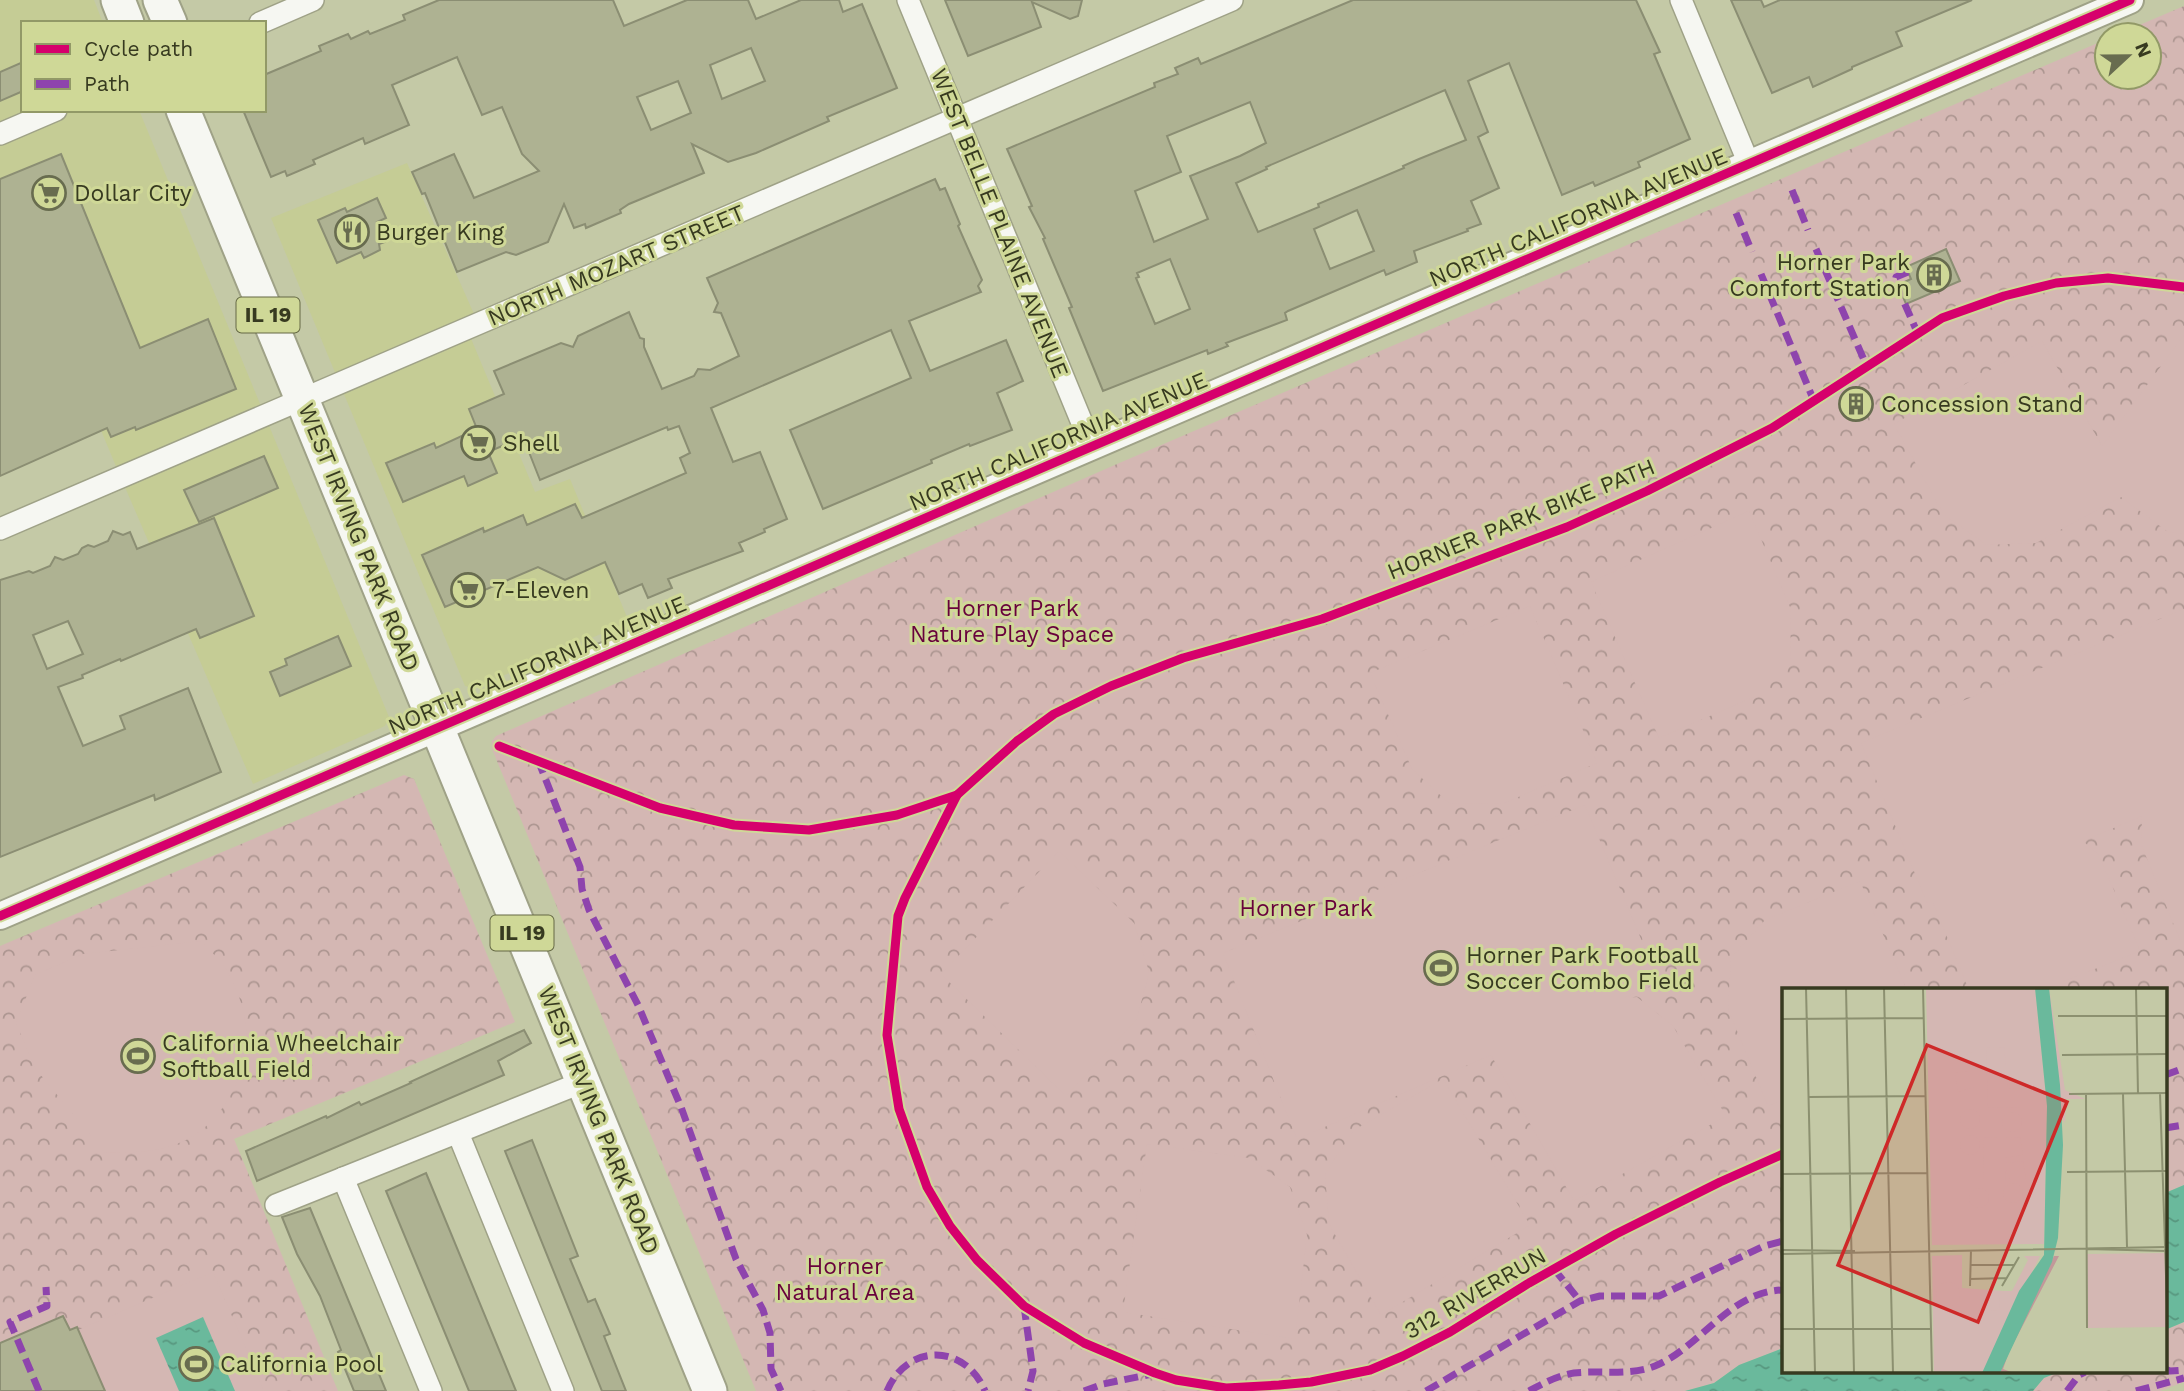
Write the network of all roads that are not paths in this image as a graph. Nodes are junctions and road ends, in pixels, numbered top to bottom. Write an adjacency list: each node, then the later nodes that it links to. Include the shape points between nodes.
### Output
1 (118, 0): 8 (main road)
2 (160, 0): 9 (main road)
3 (313, 0): 10 (street)
4 (908, 0): 13 (street, WEST BELLE PLAINE AVENUE)
5 (1232, 0): 13 (street, NORTH MOZART STREET)
6 (1681, 0): 15 (street)
7 (2130, 0): 15 (street, NORTH CALIFORNIA AVENUE)
8 (126, 21)
9 (169, 21)
10 (265, 21)
11 (51, 112): 14 (street)
12 (184, 112): 16 (main road, WEST IRVING PARK ROAD / IL 19)
13 (957, 118): 16 (street, NORTH MOZART STREET); 17 (street, WEST BELLE PLAINE AVENUE)
14 (0, 134)
15 (1749, 164): 17 (street, NORTH CALIFORNIA AVENUE)
16 (303, 400): 18 (street, NORTH MOZART STREET); 19 (main road, WEST IRVING PARK ROAD / IL 19)
17 (1092, 447): 19 (street, NORTH CALIFORNIA AVENUE)
18 (0, 529)
19 (438, 729): 20 (street, NORTH CALIFORNIA AVENUE); 21 (main road, WEST IRVING PARK ROAD / IL 19)
20 (0, 916)
21 (583, 1082): 22 (street); 27 (main road, WEST IRVING PARK ROAD / IL 19)
22 (458, 1133): 23 (street); 26 (street)
23 (343, 1178): 24 (street); 25 (street)
24 (276, 1205)
25 (431, 1391)
26 (562, 1391)
27 (710, 1391)

